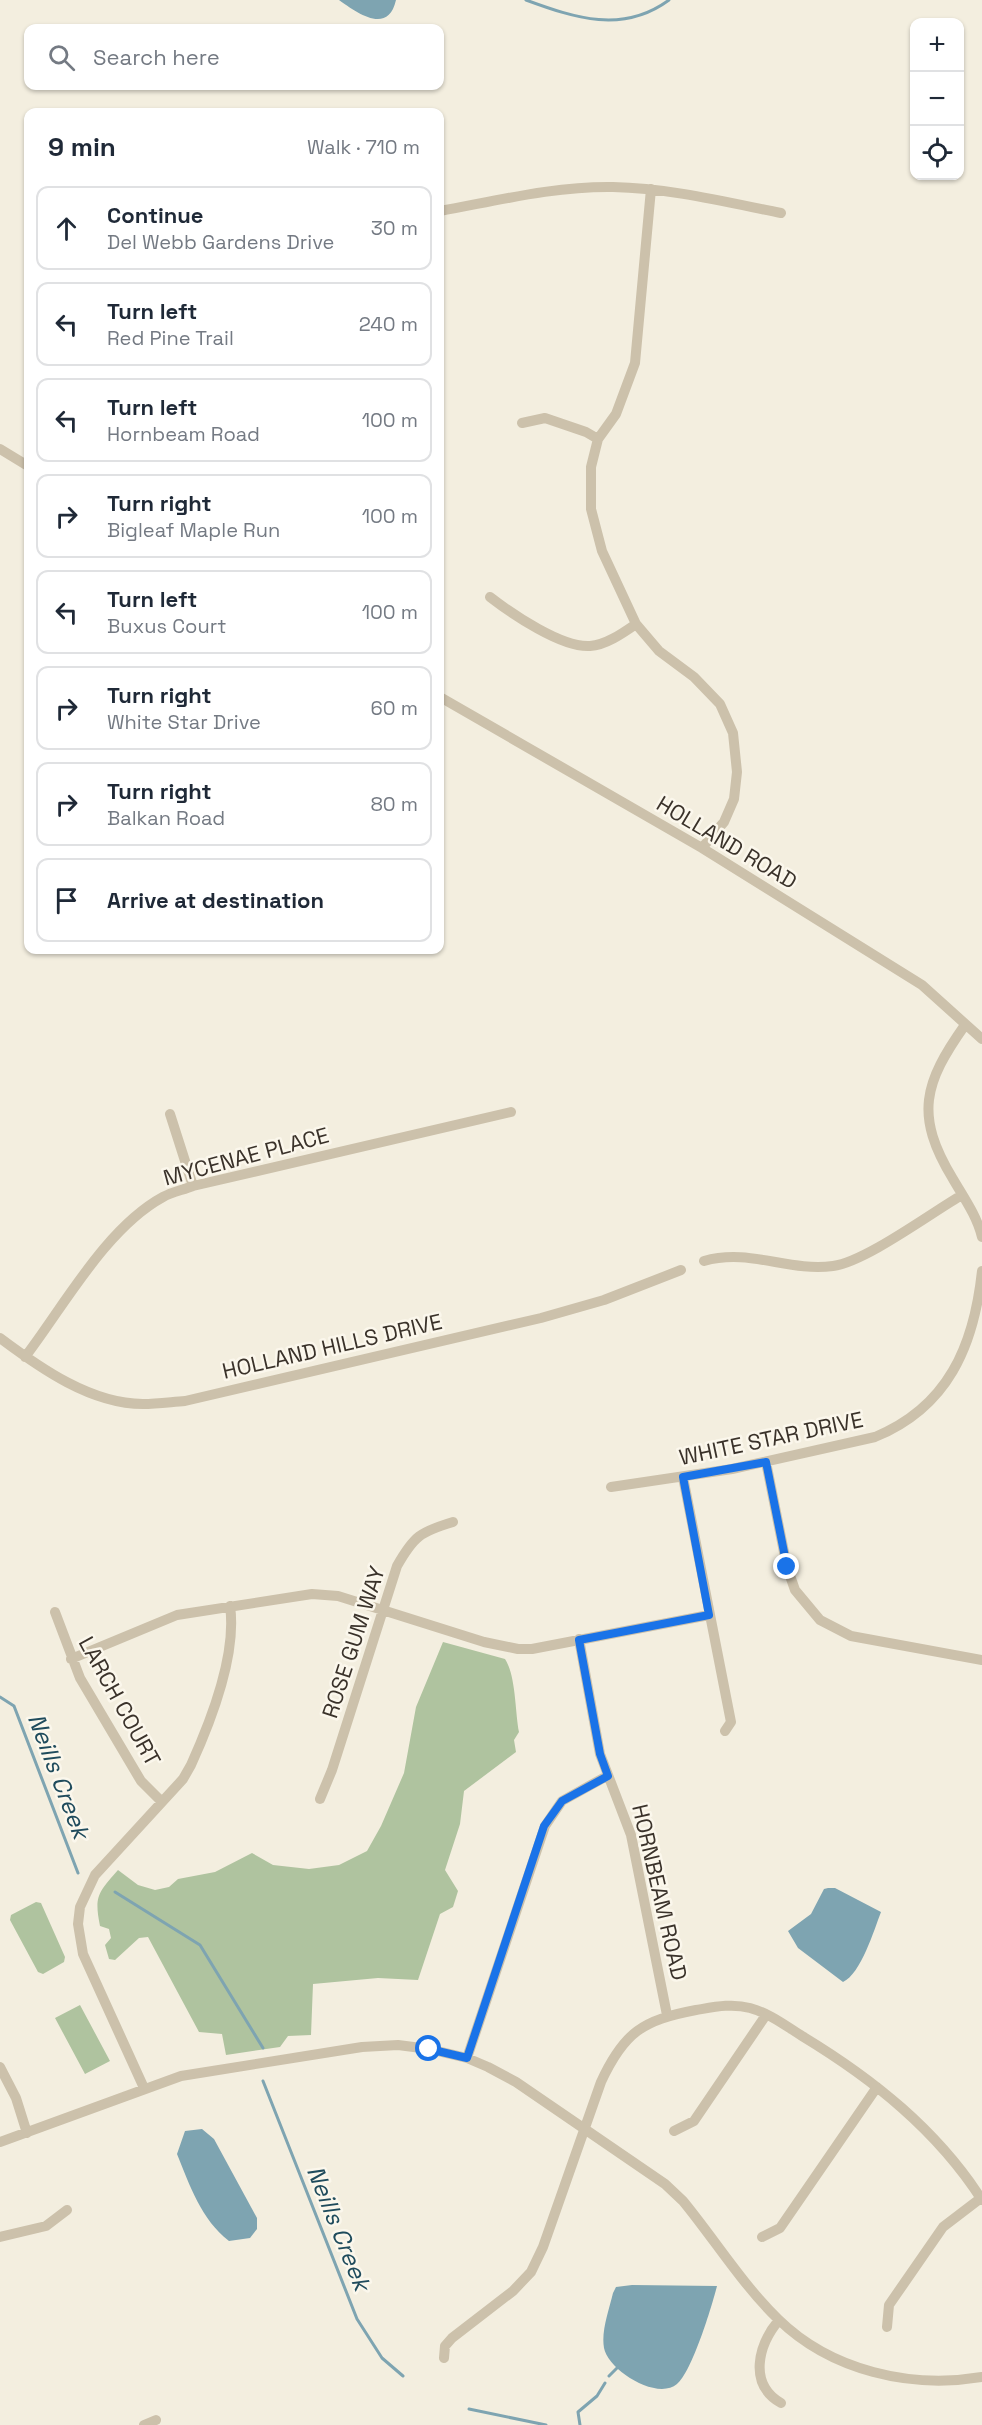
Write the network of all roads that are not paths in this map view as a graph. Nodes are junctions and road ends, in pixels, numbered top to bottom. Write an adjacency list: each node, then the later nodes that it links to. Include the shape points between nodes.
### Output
1 (651, 189): 2 (street, via 567,189); 3 (street); 5 (street, via 635,363 616,414)
2 (444, 210)
3 (782, 213)
4 (522, 423): 5 (street, via 545,418)
5 (598, 439): 9 (street, via 591,467 591,509 602,551)
6 (0, 450): 7 (street)
7 (24, 464)
8 (490, 597): 9 (street, via 567,643 590,646 612,639)
9 (636, 624): 11 (street, via 659,651 694,677 720,704 733,733 737,772 734,799 724,822)
10 (444, 699): 11 (street, HOLLAND ROAD)
11 (702, 848): 12 (street, HOLLAND ROAD, via 922,986)
12 (965, 1024): 13 (street, HOLLAND ROAD); 17 (street, via 937,1067 928,1089 926,1112 934,1144)
13 (982, 1039)
14 (511, 1112): 16 (street, MYCENAE PLACE)
15 (170, 1114): 16 (street)
16 (193, 1186): 24 (street, MYCENAE PLACE, via 164,1196 120,1231)
17 (962, 1195): 18 (street); 19 (street, via 850,1262 812,1266 742,1255)
18 (982, 1237)
19 (704, 1261)
20 (681, 1270): 24 (street, HOLLAND HILLS DRIVE, via 604,1300 541,1318 189,1400 141,1404 102,1398)
21 (982, 1271): 22 (street, WHITE STAR DRIVE)
22 (981, 1292): 25 (street, WHITE STAR DRIVE, via 962,1356 950,1378 910,1419 875,1437)
23 (0, 1338): 24 (street, HOLLAND HILLS DRIVE)
24 (25, 1357)
25 (766, 1462): 26 (street, WHITE STAR DRIVE); 35 (street, via 787,1567 795,1590 820,1620 851,1636)
26 (683, 1477): 27 (street, WHITE STAR DRIVE); 32 (street)
27 (611, 1487)
28 (453, 1522): 30 (street, ROSE GUM WAY, via 424,1531 408,1547)
29 (230, 1606): 30 (street, via 312,1594 338,1596); 34 (street, via 162,1619); 39 (street, via 232,1642 198,1750 183,1779)
30 (382, 1610): 33 (street, via 504,1647 532,1649); 38 (street, ROSE GUM WAY)
31 (55, 1612): 34 (street, LARCH COURT)
32 (709, 1615): 33 (street); 36 (street, via 731,1722)
33 (579, 1640): 37 (street, HORNBEAM ROAD, via 600,1754)
34 (71, 1659): 39 (street, LARCH COURT, via 141,1781)
35 (982, 1660)
36 (725, 1731)
37 (608, 1776): 41 (street, HORNBEAM ROAD, via 631,1835); 42 (street, via 562,1801 544,1826)
38 (320, 1799)
39 (161, 1802): 45 (street, via 95,1875 84,1894 78,1924 82,1954)
40 (766, 2014): 41 (street, via 733,2005); 44 (street, via 840,2059); 47 (street, via 694,2121)
41 (667, 2015): 46 (street, via 634,2031 622,2042 601,2082)
42 (467, 2058): 45 (street, via 398,2045 362,2047 181,2076); 46 (street, via 516,2082)
43 (0, 2067): 48 (street, via 16,2098)
44 (877, 2087): 50 (street, via 917,2119 947,2151); 53 (street, via 780,2228)
45 (144, 2088): 48 (street)
46 (586, 2129): 54 (street, via 683,2201); 56 (street, via 531,2272 513,2291 452,2338 445,2346)
47 (674, 2131)
48 (27, 2133): 49 (street)
49 (0, 2142)
50 (981, 2199): 55 (street, via 943,2228 889,2305)
51 (67, 2210): 52 (street, via 52,2224)
52 (0, 2237)
53 (762, 2237)
54 (779, 2320): 57 (street, via 818,2349 873,2373 922,2382); 58 (street, via 762,2346 759,2361 765,2389)
55 (887, 2327)
56 (444, 2358)
57 (982, 2377)
58 (781, 2403)
59 (156, 2420): 60 (street)
60 (144, 2425)

